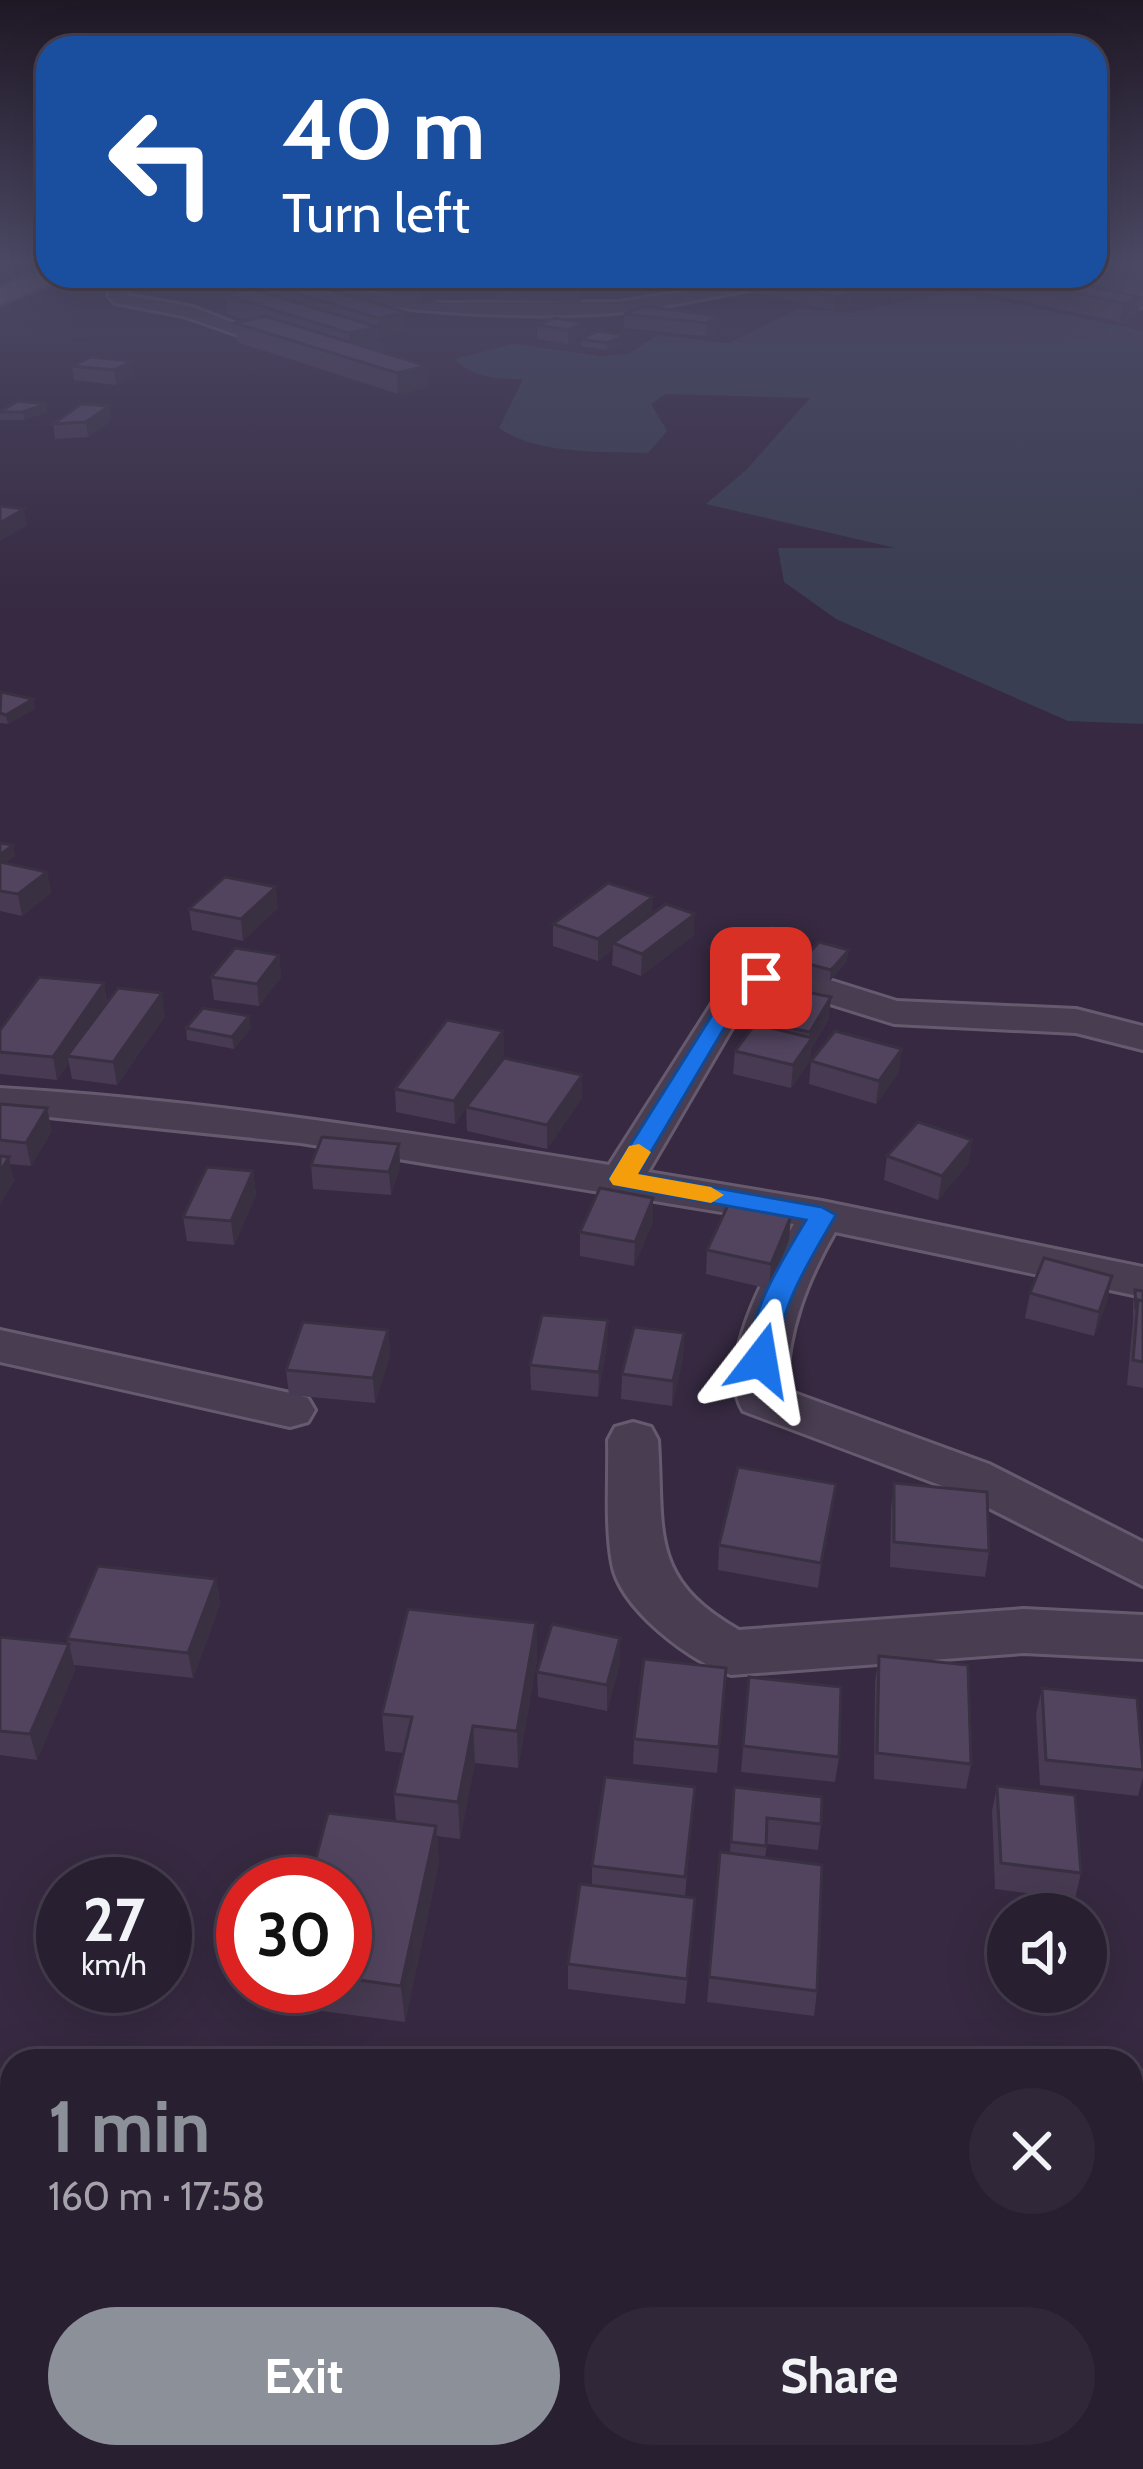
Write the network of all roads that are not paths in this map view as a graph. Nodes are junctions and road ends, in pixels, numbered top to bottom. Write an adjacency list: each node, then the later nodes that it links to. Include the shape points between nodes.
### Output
1 (1143, 1038): 3 (street, via 1076,1021 894,1012 761,978 742,985 724,1009)
2 (0, 1100): 3 (street, via 282,1128)
3 (622, 1179): 4 (street)
4 (822, 1215): 5 (street); 9 (street, via 763,1334 760,1399 971,1477)
5 (1143, 1282)
6 (0, 1346): 7 (street)
7 (290, 1410)
8 (633, 1440): 10 (street, via 638,1567 685,1626 731,1653 1024,1631)
9 (1143, 1566)
10 (1143, 1637)

